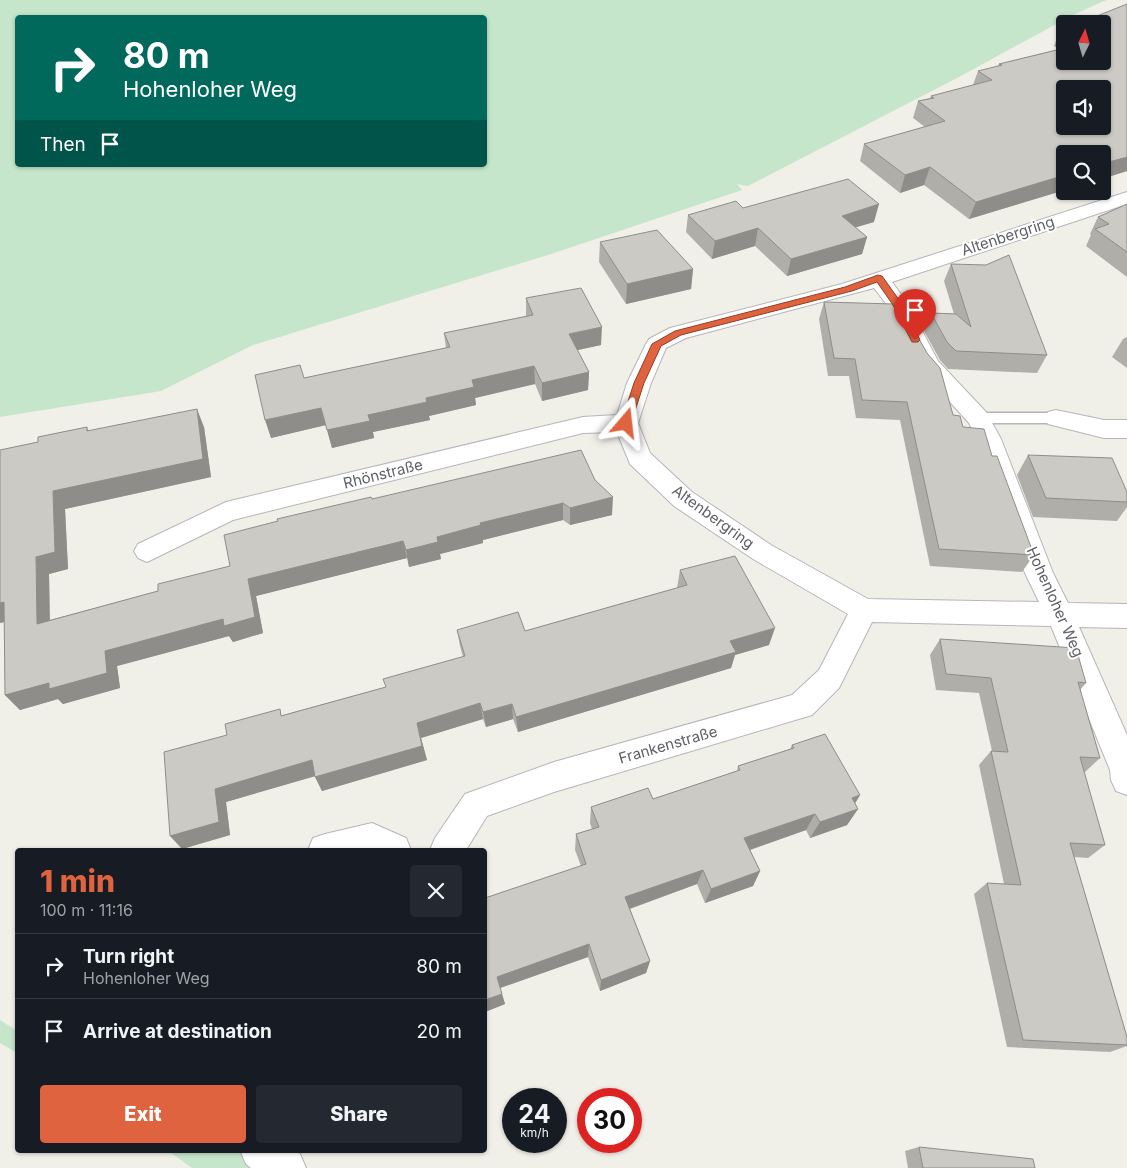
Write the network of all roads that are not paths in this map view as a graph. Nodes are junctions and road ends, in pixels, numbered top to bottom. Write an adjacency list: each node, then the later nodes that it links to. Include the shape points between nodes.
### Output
1 (1127, 198): 2 (street, Altenbergring)
2 (878, 278): 3 (street, Hohenloher Weg, via 897,304 929,366); 5 (street, Altenbergring, via 848,289 678,333 657,344 639,383)
3 (978, 418): 4 (lane); 9 (street, Hohenloher Weg, via 1008,486 1039,573)
4 (1056, 418): 6 (street, via 1104,429)
5 (626, 423): 7 (street, Rhönstraße, via 583,425 226,512); 8 (street, Altenbergring, via 639,458 684,499 762,552)
6 (1127, 429)
7 (146, 551)
8 (864, 610): 9 (street, Altenbergring); 14 (street, Frankenstraße, via 829,679 801,706 554,777 476,805)
9 (1060, 615): 10 (street, Altenbergring); 11 (street, Hohenloher Weg, via 1126,770)
10 (1127, 616)
11 (1127, 780)
12 (334, 848): 13 (street, via 372,839)
13 (390, 848)
14 (448, 848)
15 (264, 1153): 16 (street)
16 (286, 1168)

